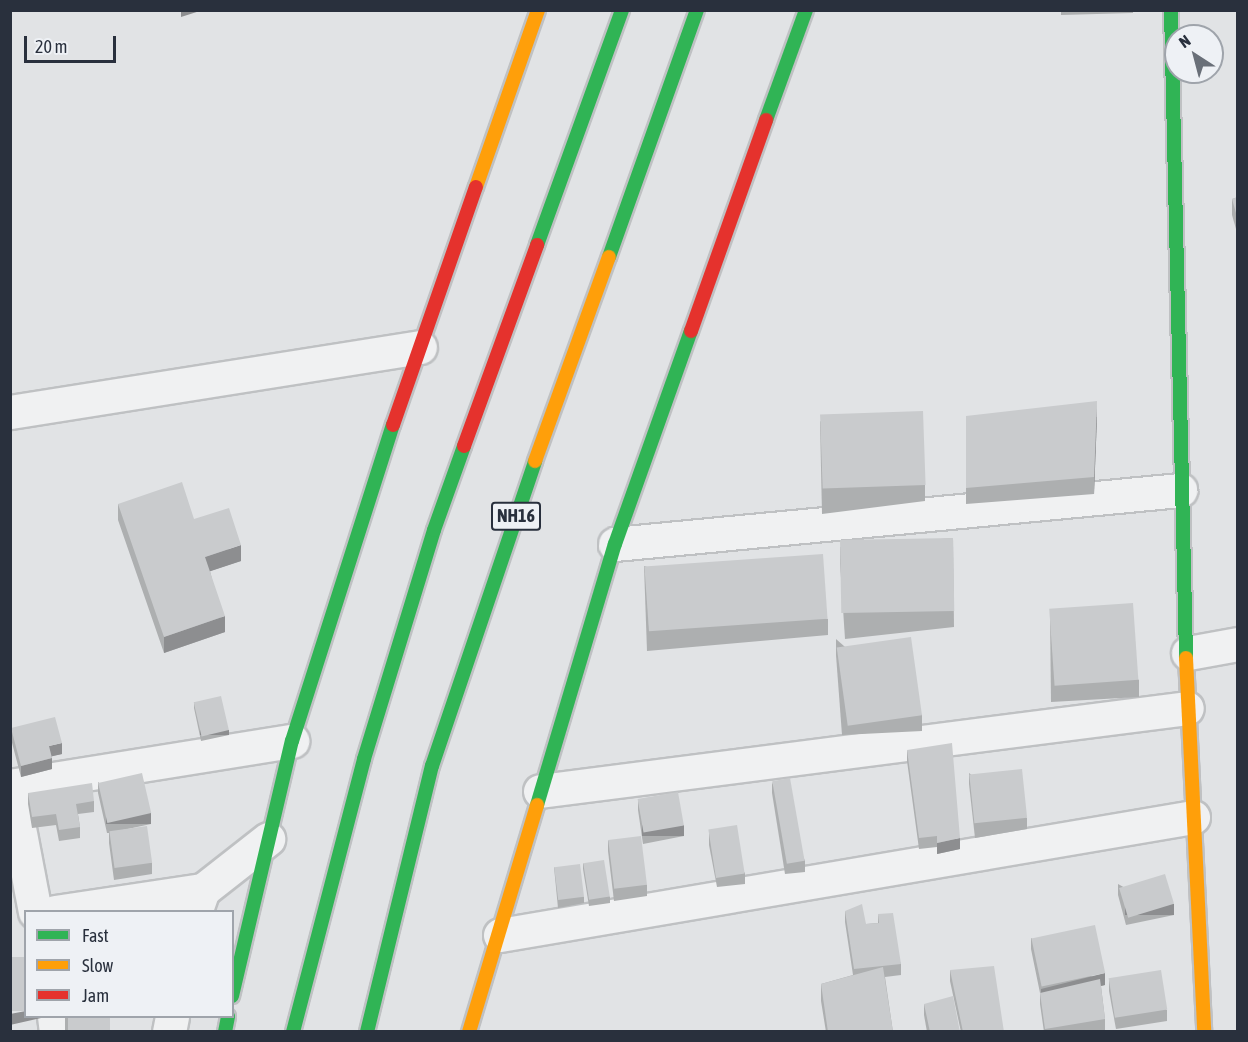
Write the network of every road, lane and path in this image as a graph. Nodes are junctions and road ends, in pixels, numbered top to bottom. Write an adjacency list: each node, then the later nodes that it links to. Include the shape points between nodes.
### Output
1 (538, 10): 6 (main road)
2 (622, 10): 24 (main road, via 434,530 364,759)
3 (697, 10): 25 (main road, NH16, via 506,543 435,755)
4 (806, 10): 9 (main road)
5 (1171, 10): 8 (main road)
6 (420, 347): 7 (street); 13 (main road, via 373,481)
7 (10, 412)
8 (1180, 490): 9 (street); 11 (main road)
9 (615, 544): 15 (main road)
10 (1238, 644): 11 (street)
11 (1188, 653): 12 (main road)
12 (1186, 708): 15 (street); 16 (main road)
13 (292, 741): 14 (street); 17 (main road)
14 (11, 786): 19 (street)
15 (540, 791): 21 (main road)
16 (1193, 818): 21 (street); 23 (main road)
17 (268, 839): 18 (street); 22 (main road)
18 (199, 901): 20 (street)
19 (35, 910)
20 (81, 910)
21 (500, 934): 26 (main road)
22 (234, 987)
23 (1201, 1031)
24 (293, 1032)
25 (367, 1032)
26 (469, 1032)

